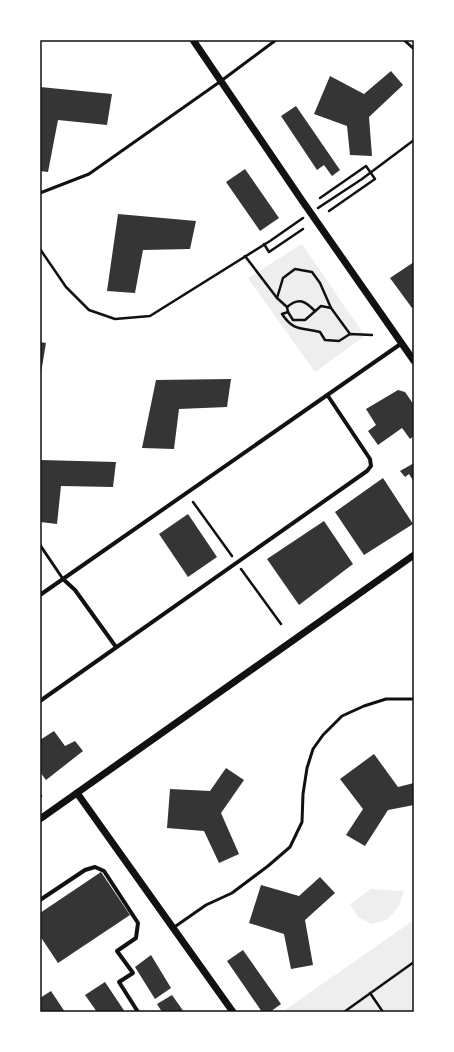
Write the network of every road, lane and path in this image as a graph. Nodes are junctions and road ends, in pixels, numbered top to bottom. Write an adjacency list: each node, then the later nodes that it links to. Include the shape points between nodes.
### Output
1 (193, 40): 5 (street)
2 (276, 40): 5 (lane)
3 (404, 40): 4 (lane)
4 (414, 49)
5 (221, 81): 9 (lane, via 89,174); 24 (street)
6 (414, 140): 7 (path)
7 (370, 173): 8 (path); 10 (path, via 366,166); 11 (path, via 375,179)
8 (362, 179)
9 (40, 193)
10 (320, 198)
11 (329, 211)
12 (303, 229): 14 (path, via 269,252)
13 (270, 240): 14 (path)
14 (264, 244): 16 (path)
15 (40, 249): 16 (path, via 66,287 89,310 115,319 150,316)
16 (245, 256): 17 (path)
17 (277, 298): 18 (path); 19 (path, via 283,278 295,269 312,272)
18 (287, 307): 20 (path, via 294,301 302,301); 21 (path)
19 (331, 308): 20 (path, via 321,306); 22 (path)
20 (315, 311): 21 (path, via 305,320 293,320)
21 (288, 312): 22 (path, via 282,314 288,324 320,332 325,340 339,341)
22 (350, 334): 23 (path)
23 (372, 335)
24 (402, 343): 25 (street); 26 (street)
25 (414, 361)
26 (328, 396): 32 (street); 35 (street, via 370,459 371,466 367,471)
27 (193, 502): 30 (path)
28 (40, 545): 32 (lane)
29 (414, 555): 38 (street)
30 (233, 556)
31 (241, 569): 34 (path)
32 (63, 579): 33 (street); 35 (street, via 75,590)
33 (40, 595)
34 (280, 624)
35 (116, 647): 37 (street)
36 (414, 699): 41 (lane, via 386,699 342,716 313,749 303,794 302,822 290,846 232,893 206,905)
37 (40, 701)
38 (77, 793): 39 (street); 41 (street)
39 (40, 819)
40 (40, 900): 44 (street, via 85,870 95,867 104,872 138,923 136,938 117,951 133,973 119,982)
41 (173, 928): 45 (street)
42 (414, 962): 43 (path)
43 (370, 993): 46 (path); 47 (path)
44 (138, 1012)
45 (232, 1012)
46 (344, 1012)
47 (383, 1012)

